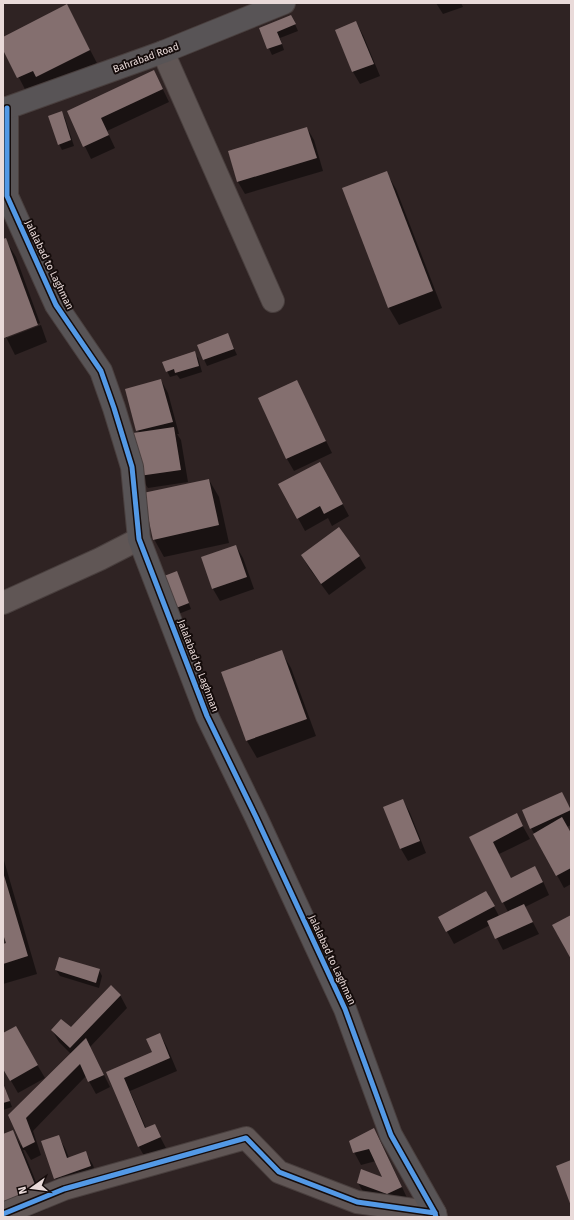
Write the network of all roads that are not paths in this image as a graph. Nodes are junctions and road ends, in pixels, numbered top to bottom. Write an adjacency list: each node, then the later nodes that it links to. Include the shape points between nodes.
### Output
1 (284, 3): 2 (street, Bahrabad Road)
2 (163, 52): 3 (street, Bahrabad Road); 4 (street)
3 (5, 105): 5 (street, Jalalabad to Laghman, via 7,196 56,305 101,371 132,467)
4 (273, 302)
5 (139, 539): 6 (street); 8 (street, Jalalabad to Laghman, via 207,716 345,1009 391,1135)
6 (3, 603)
7 (3, 1214): 8 (street, via 64,1189 246,1138 279,1172 357,1202)
8 (435, 1215)

